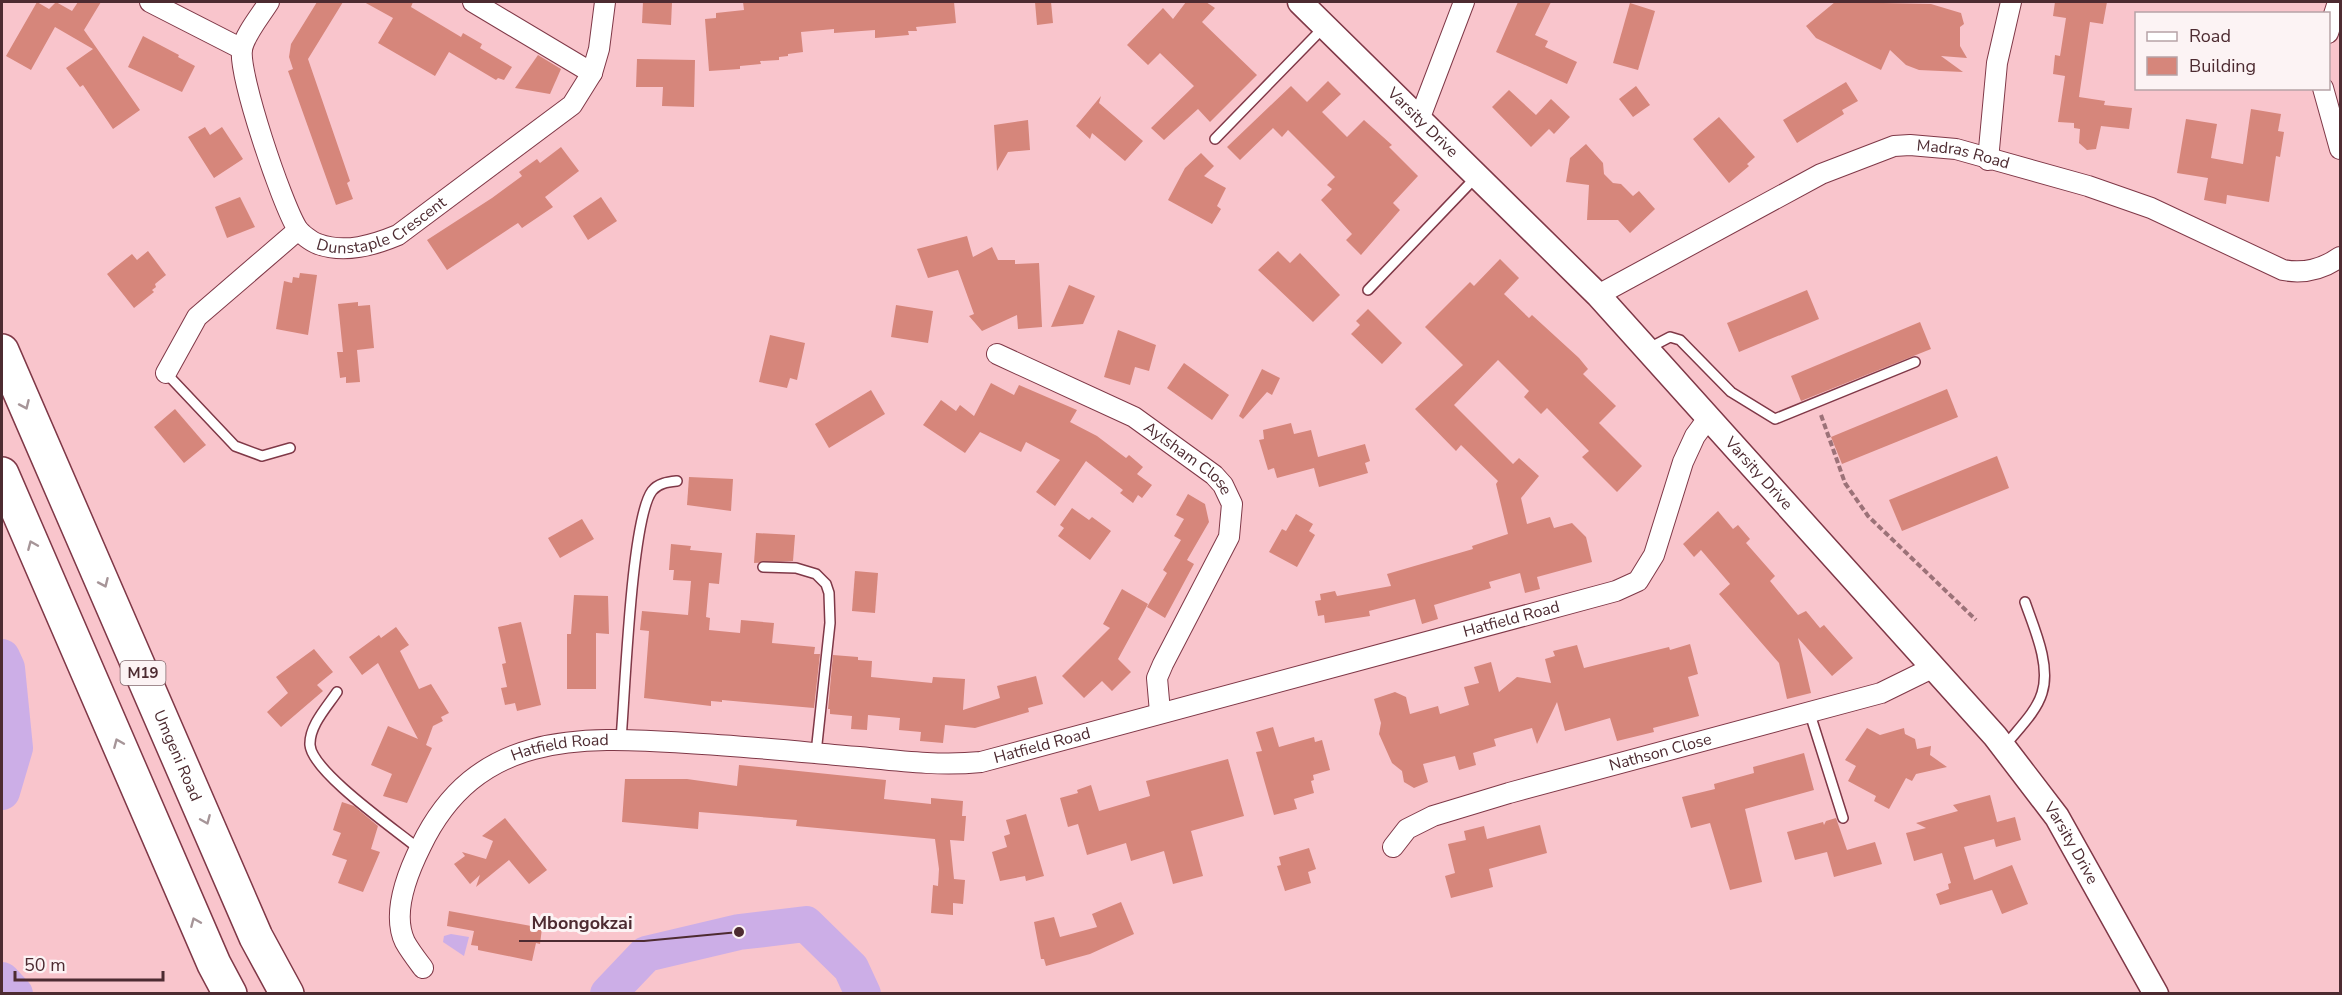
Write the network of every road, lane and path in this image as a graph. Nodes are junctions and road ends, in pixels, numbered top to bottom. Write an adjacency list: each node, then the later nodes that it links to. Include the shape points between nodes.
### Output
1 (150, 2): 11 (street)
2 (269, 2): 11 (street)
3 (473, 2): 12 (street)
4 (605, 2): 12 (street, Dunstaple Crescent)
5 (1300, 2): 9 (street, Varsity Drive)
6 (1464, 2): 14 (street)
7 (2012, 2): 17 (street, via 1996,63)
8 (2338, 2): 10 (street)
9 (1325, 26): 14 (street, Varsity Drive); 15 (lane)
10 (2330, 27)
11 (242, 49): 19 (street, Dunstaple Crescent, via 244,77 285,203)
12 (592, 73): 19 (street, Dunstaple Crescent, via 560,116 398,235 371,246 338,248 317,244)
13 (2324, 90): 16 (street)
14 (1419, 120): 18 (street, Varsity Drive)
15 (1215, 139)
16 (2340, 149)
17 (1988, 160): 20 (street, Madras Road, via 2052,174 2151,208 2283,270 2305,272); 22 (street, Madras Road, via 1956,149 1894,146 1821,174)
18 (1476, 176): 21 (lane); 22 (street, Varsity Drive)
19 (298, 230): 27 (street, via 196,317)
20 (2340, 257)
21 (1368, 290)
22 (1598, 295): 23 (street, Varsity Drive)
23 (1647, 349): 28 (lane, via 1670,337 1680,340 1731,392 1771,418); 29 (street, Varsity Drive)
24 (2, 351): 48 (highway, Umgeni Road / M19, one-way to 48, via 256,936)
25 (997, 354): 38 (street, Aylsham Close, via 1149,426 1214,474 1228,494 1232,514 1229,537 1163,664 1157,685)
26 (1915, 362): 28 (lane)
27 (166, 373): 30 (lane, via 235,446 262,456)
28 (1817, 403): 35 (path, via 1845,483 1862,508)
29 (1709, 417): 36 (street, Varsity Drive); 38 (street, Hatfield Road, via 1683,462 1654,555 1638,581 1630,586)
30 (290, 448)
31 (2, 474): 47 (highway, one-way to 31)
32 (677, 481): 40 (lane, via 652,491 643,516)
33 (763, 567): 42 (lane, via 796,568 816,574 829,593 830,623)
34 (2025, 602): 41 (lane, via 2042,660 2044,682 2034,708)
35 (1976, 620)
36 (1935, 667): 39 (street, Nathson Close, via 1881,693); 41 (street, Varsity Drive)
37 (337, 692): 45 (lane, via 311,736 314,758 327,774)
38 (1160, 712): 42 (street, Hatfield Road, via 981,762 926,764)
39 (1810, 714): 43 (lane); 44 (street, Nathson Close, via 1433,816 1407,829)
40 (621, 739): 42 (street, Hatfield Road); 45 (street, Hatfield Road, via 578,740 506,759 475,777 447,802)
41 (2004, 747): 49 (street, Varsity Drive, via 2065,830)
42 (816, 753)
43 (1843, 818)
44 (1393, 847)
45 (419, 849): 46 (street, Hatfield Road, via 408,872 401,924 404,940)
46 (423, 968)
47 (230, 993)
48 (287, 993)
49 (2156, 993)

